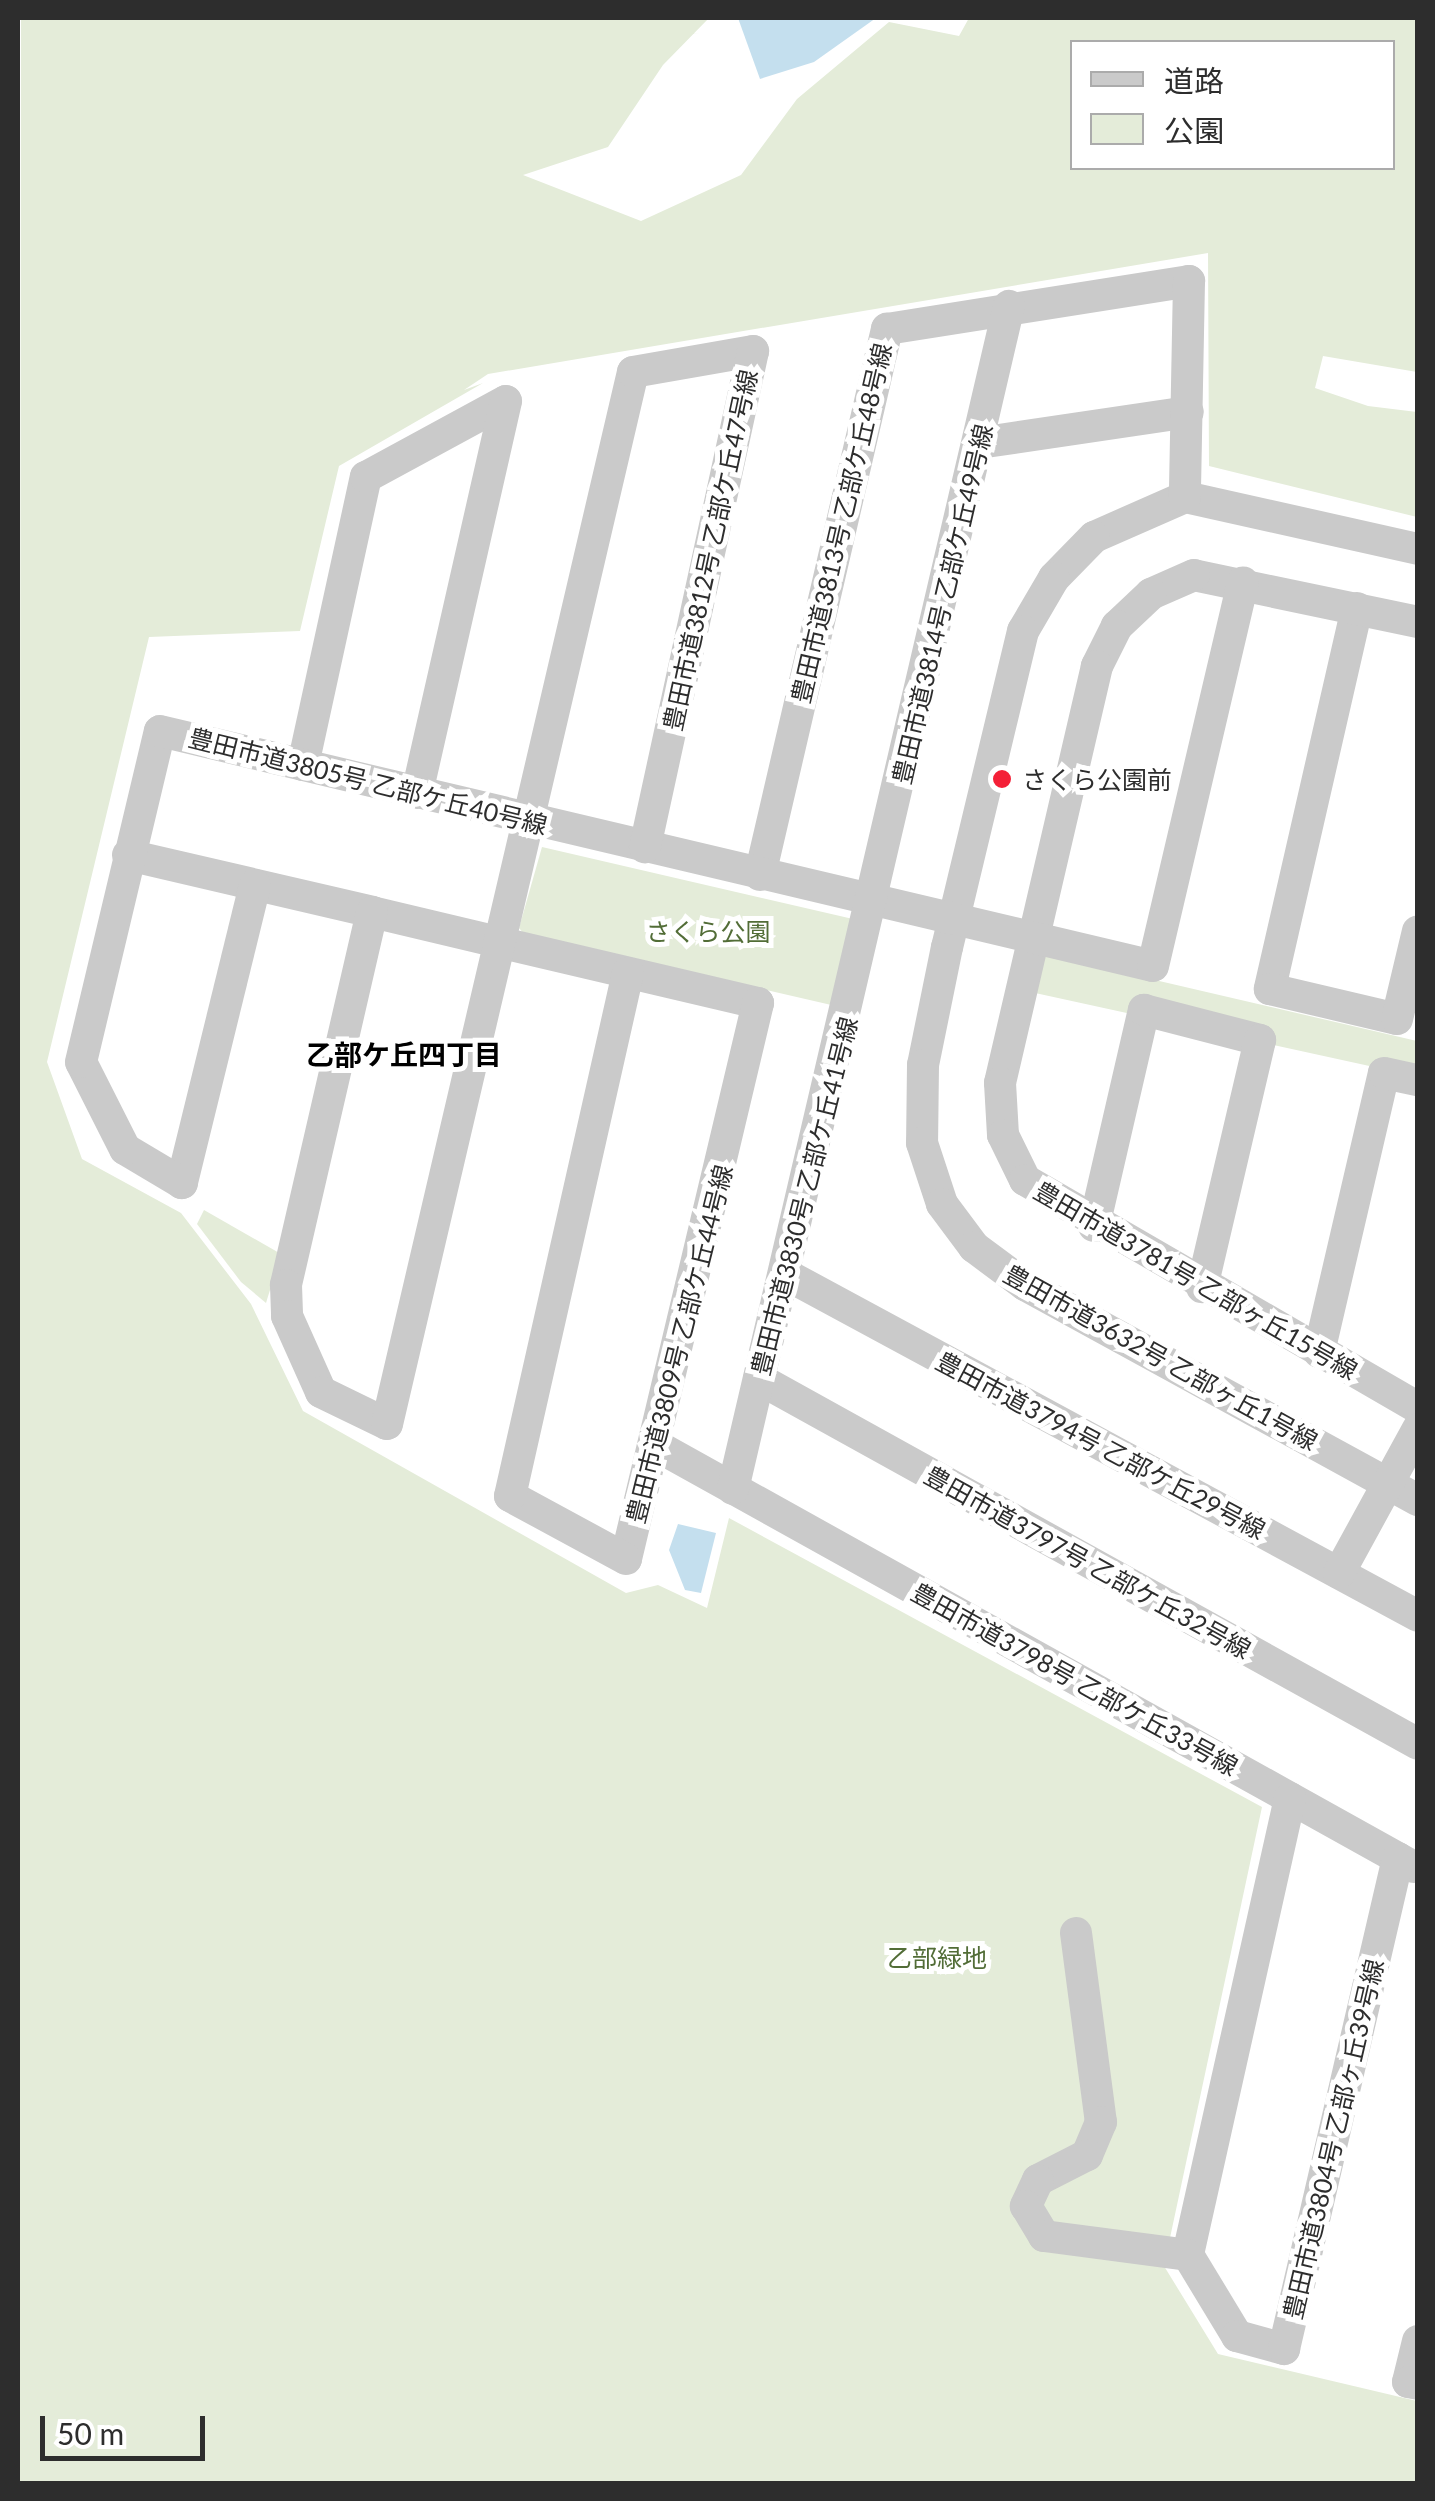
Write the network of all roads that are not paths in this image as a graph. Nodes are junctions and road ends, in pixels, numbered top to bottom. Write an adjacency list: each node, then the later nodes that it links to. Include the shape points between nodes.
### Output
1 (1010, 306): 2 (street, 豊田市道3813号 乙部ケ丘48号線, via 1189,280); 3 (street, 豊田市道3814号 乙部ケ丘49号線); 14 (street, 豊田市道3813号 乙部ケ丘48号線, via 886,329)
2 (1188, 412): 3 (street); 4 (street, 豊田市道3813号 乙部ケ丘48号線)
3 (978, 443): 16 (street, 豊田市道3814号 乙部ケ丘49号線)
4 (1185, 496): 5 (street); 19 (street, 豊田市道3632号 乙部ヶ丘1号線, via 1094,537 1036,603 1023,631)
5 (1418, 549)
6 (1243, 582): 7 (street, 豊田市道3781号 乙部ヶ丘15号線); 20 (street, 豊田市道3781号 乙部ヶ丘15号線, via 1194,576 1151,594 1117,626 1097,666); 20 (street, 豊田市道3805号 乙部ケ丘40号線, via 1152,966)
7 (1358, 608): 8 (street, 豊田市道3781号 乙部ヶ丘15号線); 18 (street, via 1270,988 1397,1019)
8 (1418, 622)
9 (303, 765): 10 (street, 豊田市道3805号 乙部ケ丘40号線); 10 (street, via 366,478 506,401); 13 (street, 豊田市道3805号 乙部ケ丘40号線, via 160,731)
10 (417, 792): 11 (street, 豊田市道3805号 乙部ケ丘40号線)
11 (530, 820): 12 (street, 豊田市道3805号 乙部ケ丘40号線); 12 (street, 豊田市道3812号 乙部ケ丘47号線, via 632,372 753,352); 21 (street)
12 (645, 848): 14 (street, 豊田市道3805号 乙部ケ丘40号線)
13 (128, 855): 15 (street); 15 (street, 豊田市道3805号 乙部ケ丘40号線, via 81,1062 125,1149 182,1182)
14 (760, 875): 16 (street, 豊田市道3805号 乙部ケ丘40号線)
15 (255, 885): 17 (street)
16 (875, 902): 19 (street, 豊田市道3805号 乙部ケ丘40号線); 25 (street, 豊田市道3830号 乙部ケ丘41号線)
17 (372, 912): 21 (street); 21 (street, via 286,1285 287,1316 322,1392 387,1424)
18 (1418, 931)
19 (951, 935): 20 (street, 豊田市道3805号 乙部ケ丘40号線); 32 (street, 豊田市道3632号 乙部ヶ丘1号線, via 922,1066 922,1143 942,1204 974,1247 1026,1284)
20 (1031, 939): 24 (street, 豊田市道3781号 乙部ヶ丘15号線, via 1000,1083 1003,1135 1025,1180)
21 (502, 943): 22 (street)
22 (628, 972): 31 (street, 豊田市道3809号 乙部ケ丘44号線, via 758,1003); 31 (street, 豊田市道3809号 乙部ケ丘44号線, via 510,1496 626,1559)
23 (1418, 1080): 27 (street, via 1384,1073)
24 (1094, 1226): 26 (street, 豊田市道3781号 乙部ヶ丘15号線); 26 (street, via 1144,1010 1260,1040)
25 (785, 1274): 28 (street, 豊田市道3830号 乙部ケ丘41号線); 35 (street, 豊田市道3794号 乙部ケ丘29号線)
26 (1202, 1286): 27 (street, 豊田市道3781号 乙部ヶ丘15号線)
27 (1319, 1352): 29 (street, 豊田市道3781号 乙部ヶ丘15号線)
28 (760, 1379): 33 (street, 豊田市道3830号 乙部ケ丘41号線); 37 (street, 豊田市道3797号 乙部ケ丘32号線)
29 (1418, 1408)
30 (1418, 1429): 32 (street)
31 (657, 1446): 33 (street, 豊田市道3798号 乙部ケ丘33号線)
32 (1388, 1484): 34 (street, 豊田市道3632号 乙部ヶ丘1号線); 35 (street)
33 (733, 1489): 38 (street, 豊田市道3798号 乙部ケ丘33号線)
34 (1418, 1500)
35 (1339, 1574): 36 (street, 豊田市道3794号 乙部ケ丘29号線)
36 (1418, 1616)
37 (1418, 1744)
38 (1290, 1798): 39 (street, 豊田市道3798号 乙部ケ丘33号線); 41 (street)
39 (1408, 1864): 41 (street, 豊田市道3804号 乙部ヶ丘39号線, via 1284,2350 1237,2336)
40 (1076, 1933): 41 (street, via 1100,2122 1086,2155 1038,2180 1026,2206 1044,2236)
41 (1188, 2256)
42 (1418, 2340): 43 (street, via 1408,2382)
43 (1418, 2384)

